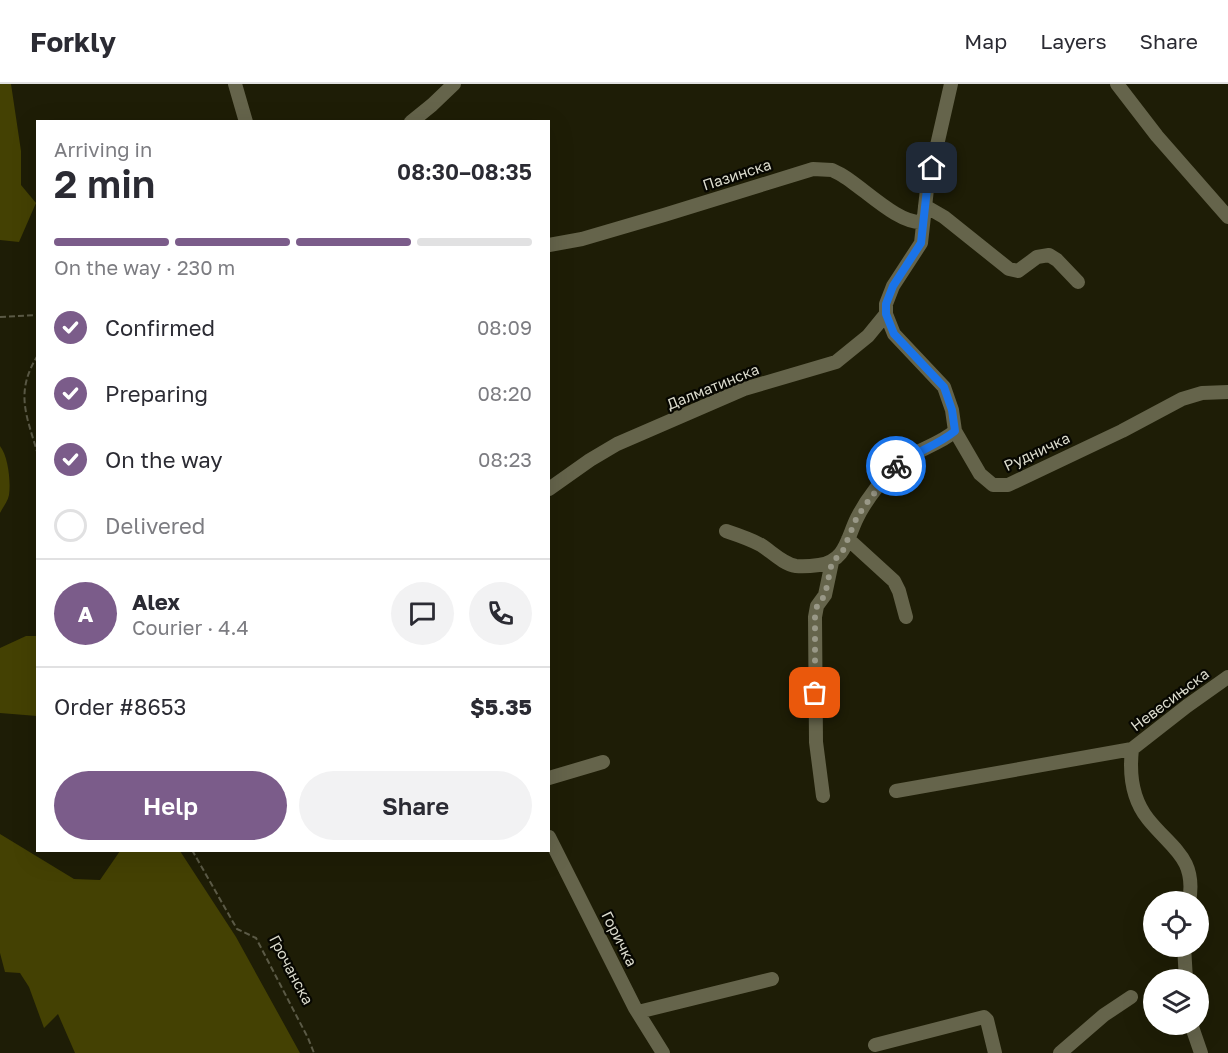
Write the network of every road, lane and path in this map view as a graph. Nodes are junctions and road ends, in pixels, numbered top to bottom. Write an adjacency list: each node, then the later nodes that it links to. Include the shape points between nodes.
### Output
1 (235, 84): 7 (street)
2 (433, 84): 6 (street)
3 (454, 84): 6 (street)
4 (951, 84): 9 (street)
5 (1117, 84): 10 (street)
6 (440, 97): 8 (street)
7 (245, 120)
8 (413, 120)
9 (925, 206): 11 (street); 13 (street, via 1009,268 1018,271 1037,257 1049,255)
10 (1228, 217)
11 (923, 222): 12 (street, Пазинска, via 899,216 832,170 813,169 582,239); 14 (street, via 921,243 893,286)
12 (550, 245)
13 (1078, 282)
14 (886, 314): 19 (street, Рудничка, via 894,334 944,387); 21 (street, Далматинска, via 868,336 836,362 744,389 618,444)
15 (36, 315): 16 (path)
16 (0, 317)
17 (36, 358): 20 (path, via 28,372 24,394)
18 (1228, 392): 19 (street, Рудничка, via 1182,399 1003,486 984,479)
19 (955, 431): 23 (street, via 896,466 857,517)
20 (36, 446)
21 (550, 488)
22 (726, 531): 24 (street, via 760,544 796,566)
23 (848, 539): 24 (street, via 842,553); 25 (street, via 894,581)
24 (832, 562): 31 (street, via 825,595 815,617 816,742)
25 (906, 617)
26 (1228, 677): 27 (street, Невесињска)
27 (1132, 749): 30 (street); 34 (street, via 1133,790 1149,821 1185,862 1191,876)
28 (603, 762): 29 (street)
29 (550, 778)
30 (896, 791)
31 (823, 796)
32 (550, 839): 37 (street, Горичка)
33 (193, 852): 40 (path, Грочанска, via 237,929 256,938)
34 (1190, 891)
35 (772, 980): 37 (street)
36 (1131, 997): 43 (street)
37 (638, 1012): 41 (street, Горичка)
38 (1195, 1035): 44 (street)
39 (875, 1045): 42 (street, via 984,1017)
40 (314, 1053)
41 (663, 1053)
42 (995, 1053)
43 (1060, 1053)
44 (1201, 1053)

